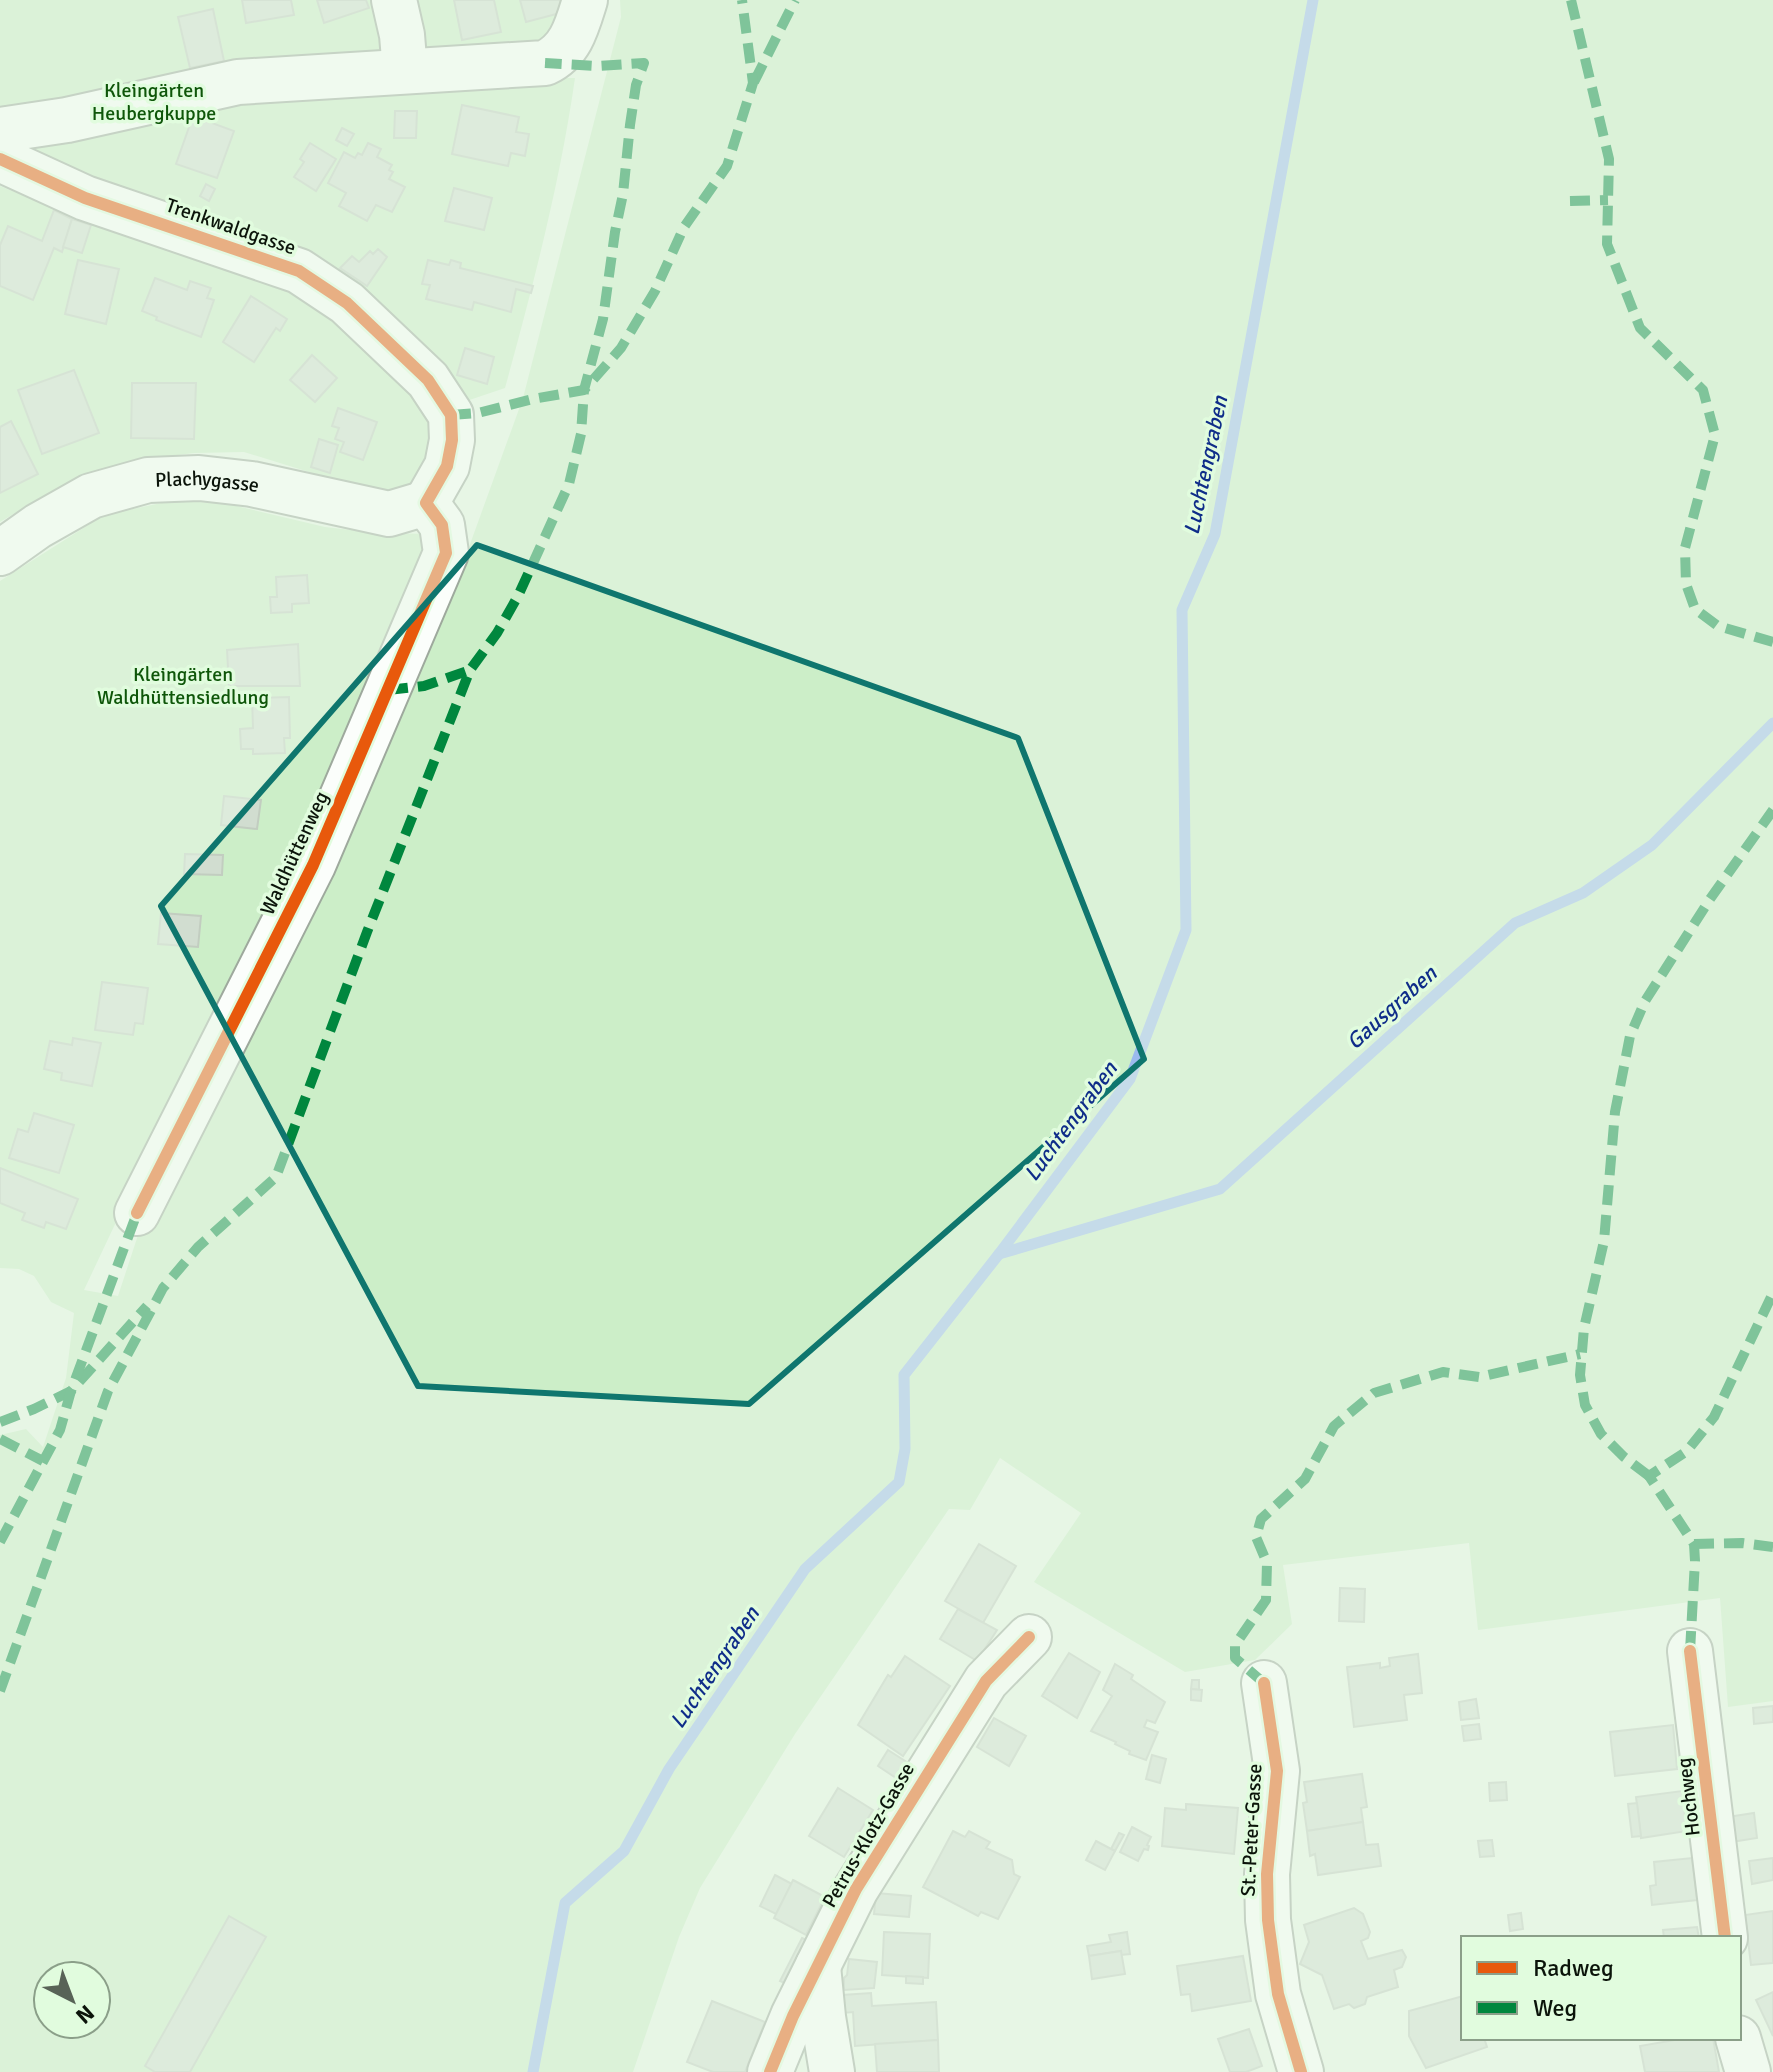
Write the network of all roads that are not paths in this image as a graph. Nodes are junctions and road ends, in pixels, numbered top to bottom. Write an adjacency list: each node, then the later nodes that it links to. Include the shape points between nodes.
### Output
1 (394, 0): 3 (street)
2 (585, 0): 3 (street, via 570,43 545,63)
3 (405, 71): 4 (street, via 238,82)
4 (0, 130)
5 (0, 159): 6 (street, Trenkwaldgasse, via 85,198 299,271 347,303 428,380 451,415 447,466)
6 (426, 503): 7 (street, Plachygasse, via 389,514 252,484 148,480 91,496); 8 (street, Waldhüttenweg, via 442,525 446,553 313,865)
7 (0, 553)
8 (137, 1213)
9 (1029, 1637): 13 (street, Petrus-Klotz-Gasse, via 986,1681 856,1889)
10 (1690, 1651): 12 (street, Hochweg)
11 (1264, 1683): 17 (street, St.-Peter-Gasse, via 1277,1771 1268,1920 1278,1994)
12 (1725, 1936)
13 (818, 1966): 15 (street, Petrus-Klotz-Gasse); 16 (street)
14 (1739, 2040): 18 (street)
15 (770, 2072)
16 (832, 2072)
17 (1301, 2072)
18 (1748, 2072)

